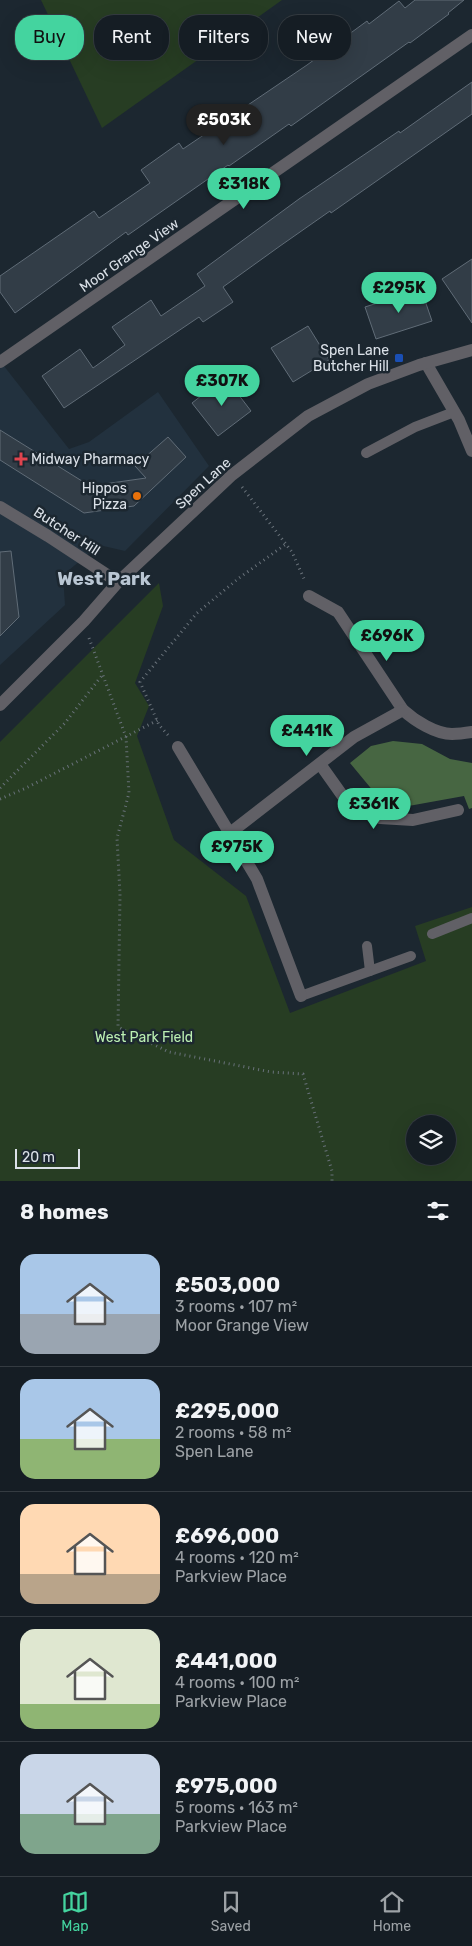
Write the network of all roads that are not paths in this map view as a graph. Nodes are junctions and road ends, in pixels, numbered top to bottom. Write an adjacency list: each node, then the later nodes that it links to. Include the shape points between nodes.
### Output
1 (472, 35): 3 (street, Moor Grange View)
2 (472, 350): 4 (street, Spen Lane)
3 (0, 362)
4 (426, 363): 5 (street); 9 (street, Spen Lane, via 368,384 308,416 232,475)
5 (454, 412): 6 (street); 7 (lane, via 415,427)
6 (472, 451)
7 (366, 453)
8 (0, 507): 9 (street, Butcher Hill)
9 (118, 582): 11 (street, Spen Lane)
10 (309, 596): 12 (street, via 338,612)
11 (0, 705)
12 (404, 710): 13 (street, via 436,730 451,734); 15 (street, via 354,737)
13 (472, 732)
14 (178, 747): 17 (street)
15 (320, 764): 16 (street, via 342,795 380,818 413,820); 17 (street)
16 (458, 810)
17 (230, 833): 23 (street, via 257,879)
18 (472, 918): 19 (lane)
19 (432, 934)
20 (367, 946): 22 (lane)
21 (410, 956): 22 (lane)
22 (370, 971): 23 (lane)
23 (301, 996)

